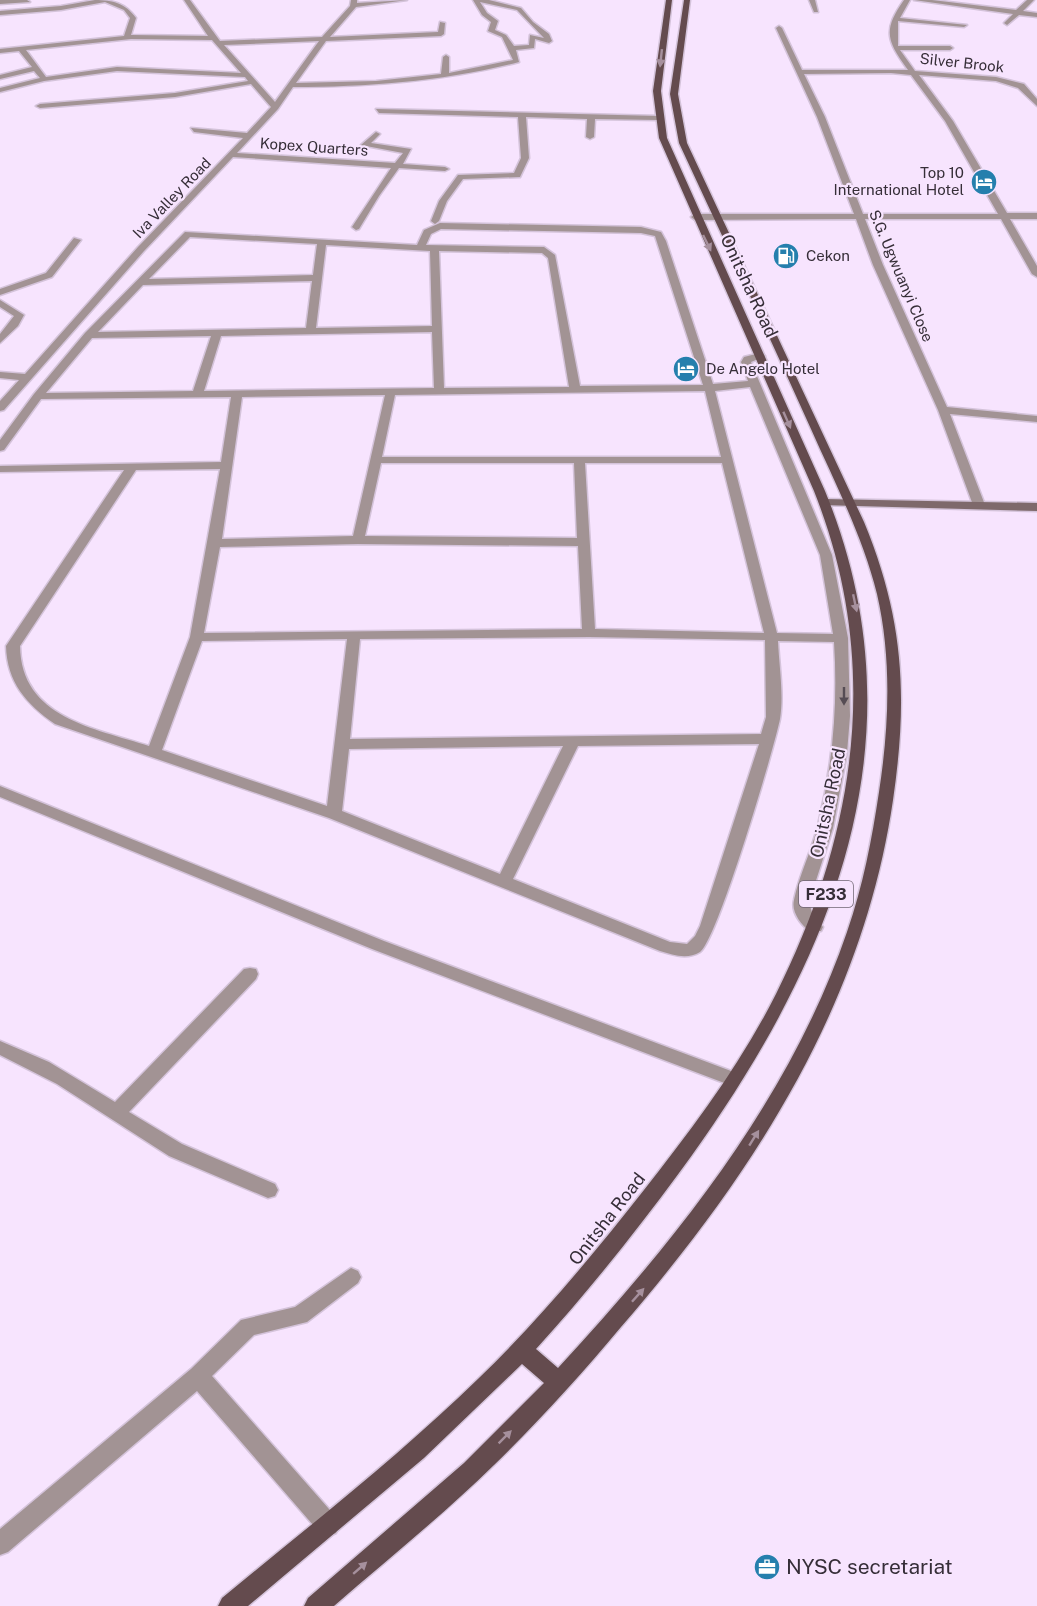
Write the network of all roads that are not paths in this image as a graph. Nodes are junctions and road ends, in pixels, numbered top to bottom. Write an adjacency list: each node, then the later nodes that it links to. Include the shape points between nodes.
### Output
1 (106, 0): 17 (street); 25 (street, via 133,18)
2 (187, 0): 26 (street)
3 (404, 0): 14 (street)
4 (476, 0): 30 (street, via 484,14 495,21 491,31 501,34)
5 (481, 0): 30 (street, via 519,9 549,41 532,36 532,47)
6 (669, 0): 51 (main road, Onitsha Road / F233, one-way to 51, via 658,75)
7 (687, 0): 59 (main road, Onitsha Road / F233, via 676,72 678,124)
8 (812, 0): 15 (street)
9 (907, 0): 20 (street)
10 (916, 0): 16 (street)
11 (1031, 0): 16 (street)
12 (45, 1): 13 (street)
13 (0, 2)
14 (354, 2): 27 (street, Iva Valley Road)
15 (816, 11)
16 (1018, 12): 18 (street); 22 (street)
17 (3, 13): 19 (street)
18 (1037, 15)
19 (0, 19)
20 (894, 19): 23 (street); 31 (street)
21 (442, 23): 27 (street, via 441,34)
22 (1007, 23)
23 (964, 25)
24 (779, 28): 36 (street, S.G. Ugwuanyi Close)
25 (127, 37): 26 (street); 29 (street)
26 (213, 38): 28 (street)
27 (322, 41): 28 (street); 43 (street, Iva Valley Road)
28 (220, 44): 39 (street)
29 (20, 47): 33 (street); 35 (street)
30 (512, 48): 38 (street, via 517,61)
31 (895, 48): 32 (street); 37 (street)
32 (950, 48)
33 (0, 51)
34 (446, 57): 38 (street)
35 (37, 68): 40 (street); 41 (street)
36 (798, 72): 37 (street); 60 (street, S.G. Ugwuanyi Close, via 821,117)
37 (911, 72): 45 (street, Silver Brook, via 1007,81 1021,86); 61 (street, via 949,121)
38 (445, 74): 43 (street, via 354,85)
39 (246, 75): 41 (street, via 117,69); 42 (street)
40 (0, 77)
41 (44, 79): 44 (street)
42 (253, 82): 46 (street, via 175,95); 47 (street)
43 (291, 85): 47 (street, Iva Valley Road)
44 (0, 90)
45 (1037, 104)
46 (40, 106)
47 (275, 107): 54 (street, Iva Valley Road)
48 (379, 111): 49 (street)
49 (522, 116): 50 (street); 64 (street, via 525,158 517,175 461,177 443,201)
50 (591, 117): 51 (street); 55 (street)
51 (658, 118): 63 (main road, Onitsha Road / F233, via 661,136)
52 (194, 130): 54 (street)
53 (376, 134): 57 (street, Kopex Quarters, via 365,145 407,152)
54 (249, 136): 56 (street, Iva Valley Road)
55 (590, 137)
56 (232, 155): 57 (street, Kopex Quarters); 83 (street, Iva Valley Road)
57 (394, 167): 58 (street, Kopex Quarters); 65 (street, Kopex Quarters)
58 (445, 169)
59 (717, 216): 60 (street); 63 (street); 103 (main road, Onitsha Road / F233)
60 (860, 216): 61 (street); 93 (street, S.G. Ugwuanyi Close)
61 (1001, 216): 62 (street); 70 (street)
62 (1037, 216)
63 (695, 217): 81 (main road, Onitsha Road / F233, one-way to 81)
64 (435, 221)
65 (356, 227)
66 (77, 240): 74 (street, via 49,275)
67 (322, 242): 68 (street); 72 (street); 73 (street, via 188,234)
68 (420, 248): 69 (street); 85 (street, via 427,232 440,226 641,230 658,234 681,291)
69 (434, 248): 76 (street); 86 (street, via 532,249 549,253)
70 (1033, 261): 71 (street)
71 (1037, 274)
72 (318, 278): 73 (street); 77 (street)
73 (142, 282): 79 (street)
74 (0, 292)
75 (0, 303): 80 (street, via 19,315)
76 (437, 329): 77 (street); 88 (street)
77 (311, 330): 78 (street)
78 (217, 332): 79 (street); 90 (street)
79 (89, 335): 91 (street)
80 (0, 340)
81 (760, 356): 84 (street, via 749,357 746,362); 102 (main road, Onitsha Road / F233, one-way to 102)
82 (0, 375): 83 (street)
83 (26, 377): 92 (street, Iva Valley Road)
84 (753, 384): 85 (street); 113 (street, via 827,556)
85 (709, 388): 86 (street); 98 (street)
86 (574, 389): 88 (street)
87 (391, 390): 88 (street); 89 (street); 96 (street)
88 (439, 390)
89 (237, 392): 90 (street); 99 (street)
90 (198, 393): 91 (street)
91 (38, 396): 95 (street)
92 (0, 408)
93 (943, 410): 94 (street); 104 (street, S.G. Ugwuanyi Close)
94 (1037, 419)
95 (0, 448)
96 (376, 460): 97 (street); 106 (street)
97 (579, 460): 98 (street); 107 (street)
98 (725, 460): 110 (street)
99 (226, 465): 100 (street); 108 (street)
100 (132, 467): 101 (street); 117 (street, via 13,646 12,662 16,677 34,704 60,721)
101 (0, 470)
102 (824, 503): 103 (main road); 121 (main road, Onitsha Road / F233, one-way to 121, via 860,626 861,735 843,835)
103 (850, 504): 104 (main road); 130 (main road, Onitsha Road / F233, one-way to 103, via 650,1281 746,1152 790,1082 851,943 887,810 895,712 892,644 884,596)
104 (978, 505): 105 (main road)
105 (1037, 507)
106 (358, 540): 107 (street); 108 (street)
107 (583, 542): 109 (street)
108 (215, 543): 112 (street)
109 (589, 633): 110 (street); 111 (street)
110 (771, 634): 113 (street); 114 (street, via 773,717)
111 (354, 636): 112 (street); 116 (street)
112 (197, 637): 117 (street)
113 (841, 638): 121 (street, one-way to 121, via 843,718 838,776 801,902 806,919)
114 (767, 739): 115 (street); 120 (street, via 708,926 701,943 692,950 682,952 666,947)
115 (573, 741): 116 (street); 120 (street)
116 (342, 744): 119 (street)
117 (154, 752): 119 (street)
118 (0, 791): 124 (street, via 378,945)
119 (334, 814): 120 (street)
120 (504, 882)
121 (815, 927): 124 (main road, Onitsha Road / F233, via 785,994)
122 (250, 974): 125 (street)
123 (0, 1048): 125 (street, via 22,1055)
124 (733, 1078): 128 (main road, Onitsha Road / F233, via 697,1134 605,1255)
125 (117, 1112): 126 (street, via 163,1144)
126 (268, 1190)
127 (351, 1276): 129 (street, via 300,1315 248,1327)
128 (521, 1350): 130 (main road); 131 (main road, Onitsha Road / F233)
129 (198, 1376): 131 (street); 132 (street)
130 (559, 1383): 134 (main road, Onitsha Road / F233, one-way to 130, via 473,1470)
131 (328, 1525): 133 (main road, Onitsha Road / F233)
132 (0, 1544)
133 (230, 1606)
134 (316, 1606)

